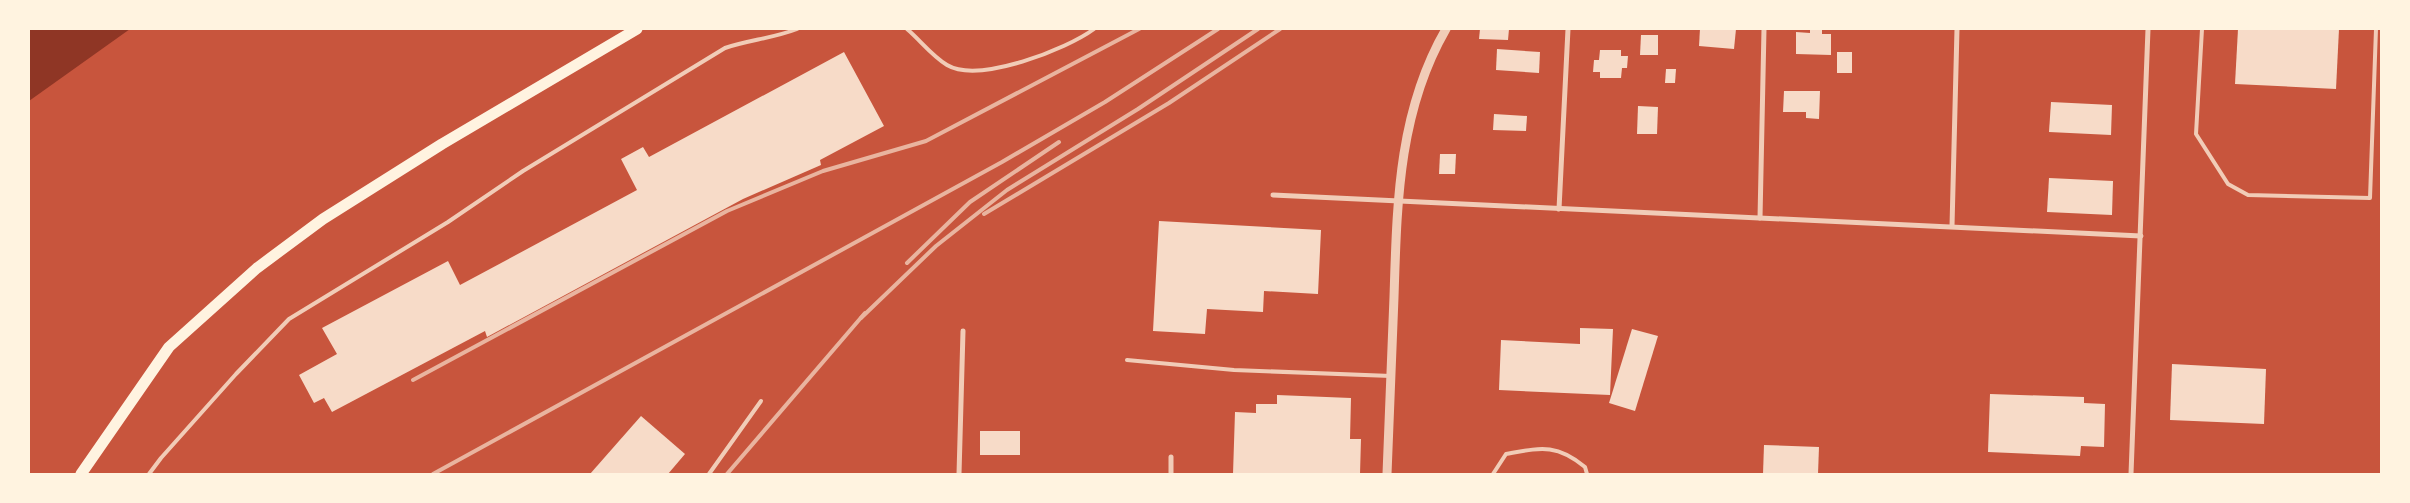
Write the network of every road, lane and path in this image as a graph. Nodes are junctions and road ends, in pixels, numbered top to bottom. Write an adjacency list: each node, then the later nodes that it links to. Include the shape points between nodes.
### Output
1 (637, 29): 23 (main road, via 442,144 323,219 257,268 169,347)
2 (797, 29): 24 (lane, via 725,48 289,319)
3 (907, 29): 4 (lane, via 947,65 974,71 994,69 1047,53 1080,40)
4 (1094, 29)
5 (1446, 29): 13 (street, via 1417,97 1404,143)
6 (1568, 29): 14 (street)
7 (1764, 29): 15 (street)
8 (1957, 29): 16 (street)
9 (2148, 29): 17 (street)
10 (2202, 29): 11 (lane, via 2196,134 2228,184 2248,195 2370,198)
11 (2376, 29)
12 (1273, 195): 13 (street)
13 (1398, 200): 14 (street); 20 (street)
14 (1560, 208): 15 (street)
15 (1760, 218): 16 (street)
16 (1952, 226): 17 (street)
17 (2141, 236): 31 (street)
18 (963, 331): 26 (street)
19 (1127, 360): 20 (lane, via 1234,370)
20 (1391, 376): 28 (street)
21 (761, 401): 25 (lane)
22 (1171, 457): 27 (street)
23 (81, 474)
24 (149, 474)
25 (709, 474)
26 (959, 474)
27 (1171, 474)
28 (1387, 474)
29 (1493, 474): 30 (lane, via 1506,454 1542,447 1572,456 1586,467)
30 (1587, 474)
31 (2131, 474)

